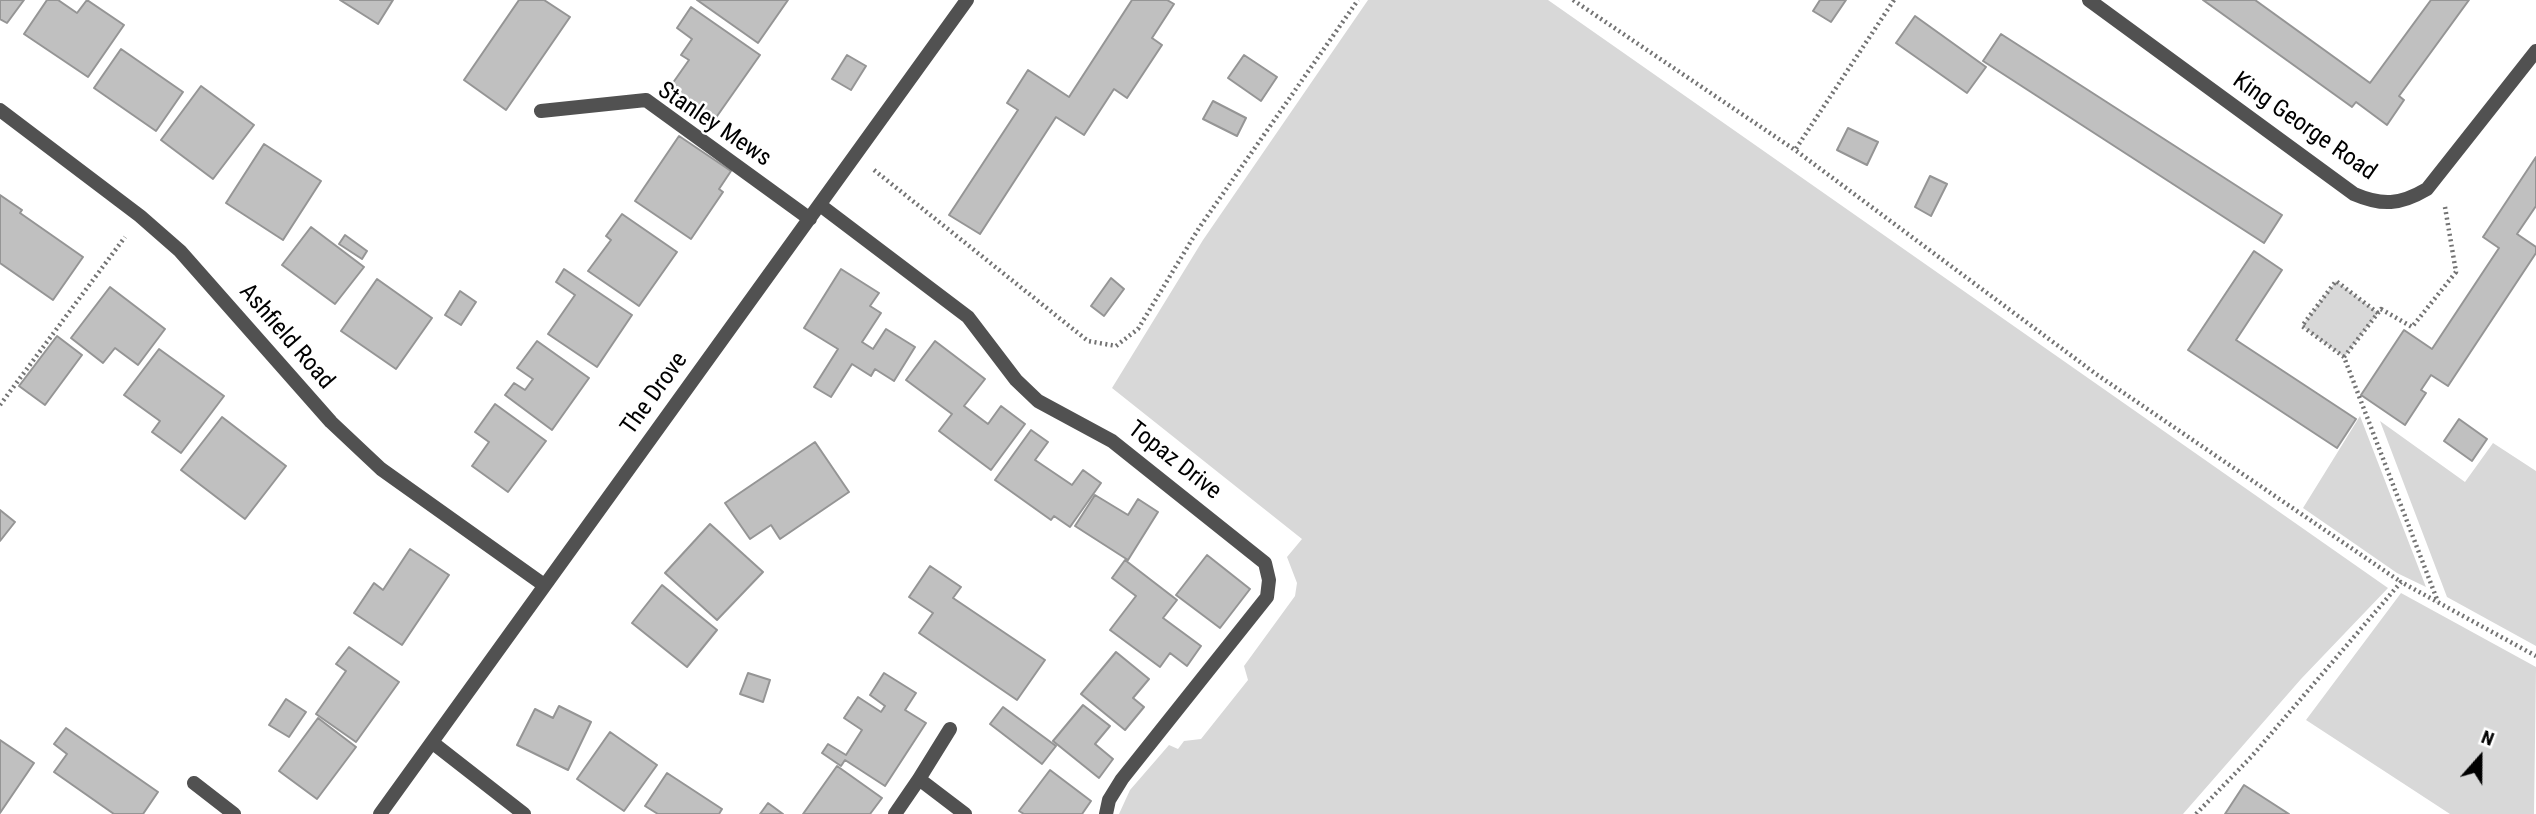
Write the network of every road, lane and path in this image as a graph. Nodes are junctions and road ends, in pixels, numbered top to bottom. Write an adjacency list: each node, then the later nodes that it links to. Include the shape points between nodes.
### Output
1 (967, 0): 10 (street, The Drove)
2 (1358, 0): 10 (path, via 1199,229 1138,329 1116,346 1088,341)
3 (1573, 0): 9 (path)
4 (1894, 0): 9 (path)
5 (2089, 0): 11 (street, King George Road, via 2354,194 2390,204 2419,194)
6 (2536, 51): 11 (street, King George Road)
7 (0, 110): 13 (street, Ashfield Road)
8 (541, 111): 14 (street, Stanley Mews, via 646,100)
9 (1795, 150): 18 (path, via 2096,374)
10 (857, 156): 12 (street, The Drove)
11 (2440, 175): 15 (path, via 2456,272 2412,327 2381,309)
12 (820, 205): 14 (street, The Drove); 31 (street, Topaz Drive, via 968,317 1038,401 1112,440 1265,563 1268,597 1122,779)
13 (140, 216): 17 (path); 19 (street, Ashfield Road, via 180,251 331,422 381,470)
14 (810, 219): 19 (street, The Drove)
15 (2378, 313): 16 (path); 16 (path, via 2336,281 2302,326)
16 (2344, 357): 20 (path)
17 (0, 405)
18 (2401, 582): 20 (path); 32 (path, via 2252,756)
19 (544, 585): 23 (street, The Drove)
20 (2438, 602): 21 (path)
21 (2536, 656)
22 (950, 729): 24 (street)
23 (433, 743): 27 (street, The Drove); 28 (street)
24 (919, 779): 29 (street); 30 (street)
25 (194, 783): 26 (street)
26 (234, 814)
27 (380, 814)
28 (524, 814)
29 (895, 814)
30 (965, 814)
31 (1105, 814)
32 (2196, 814)

